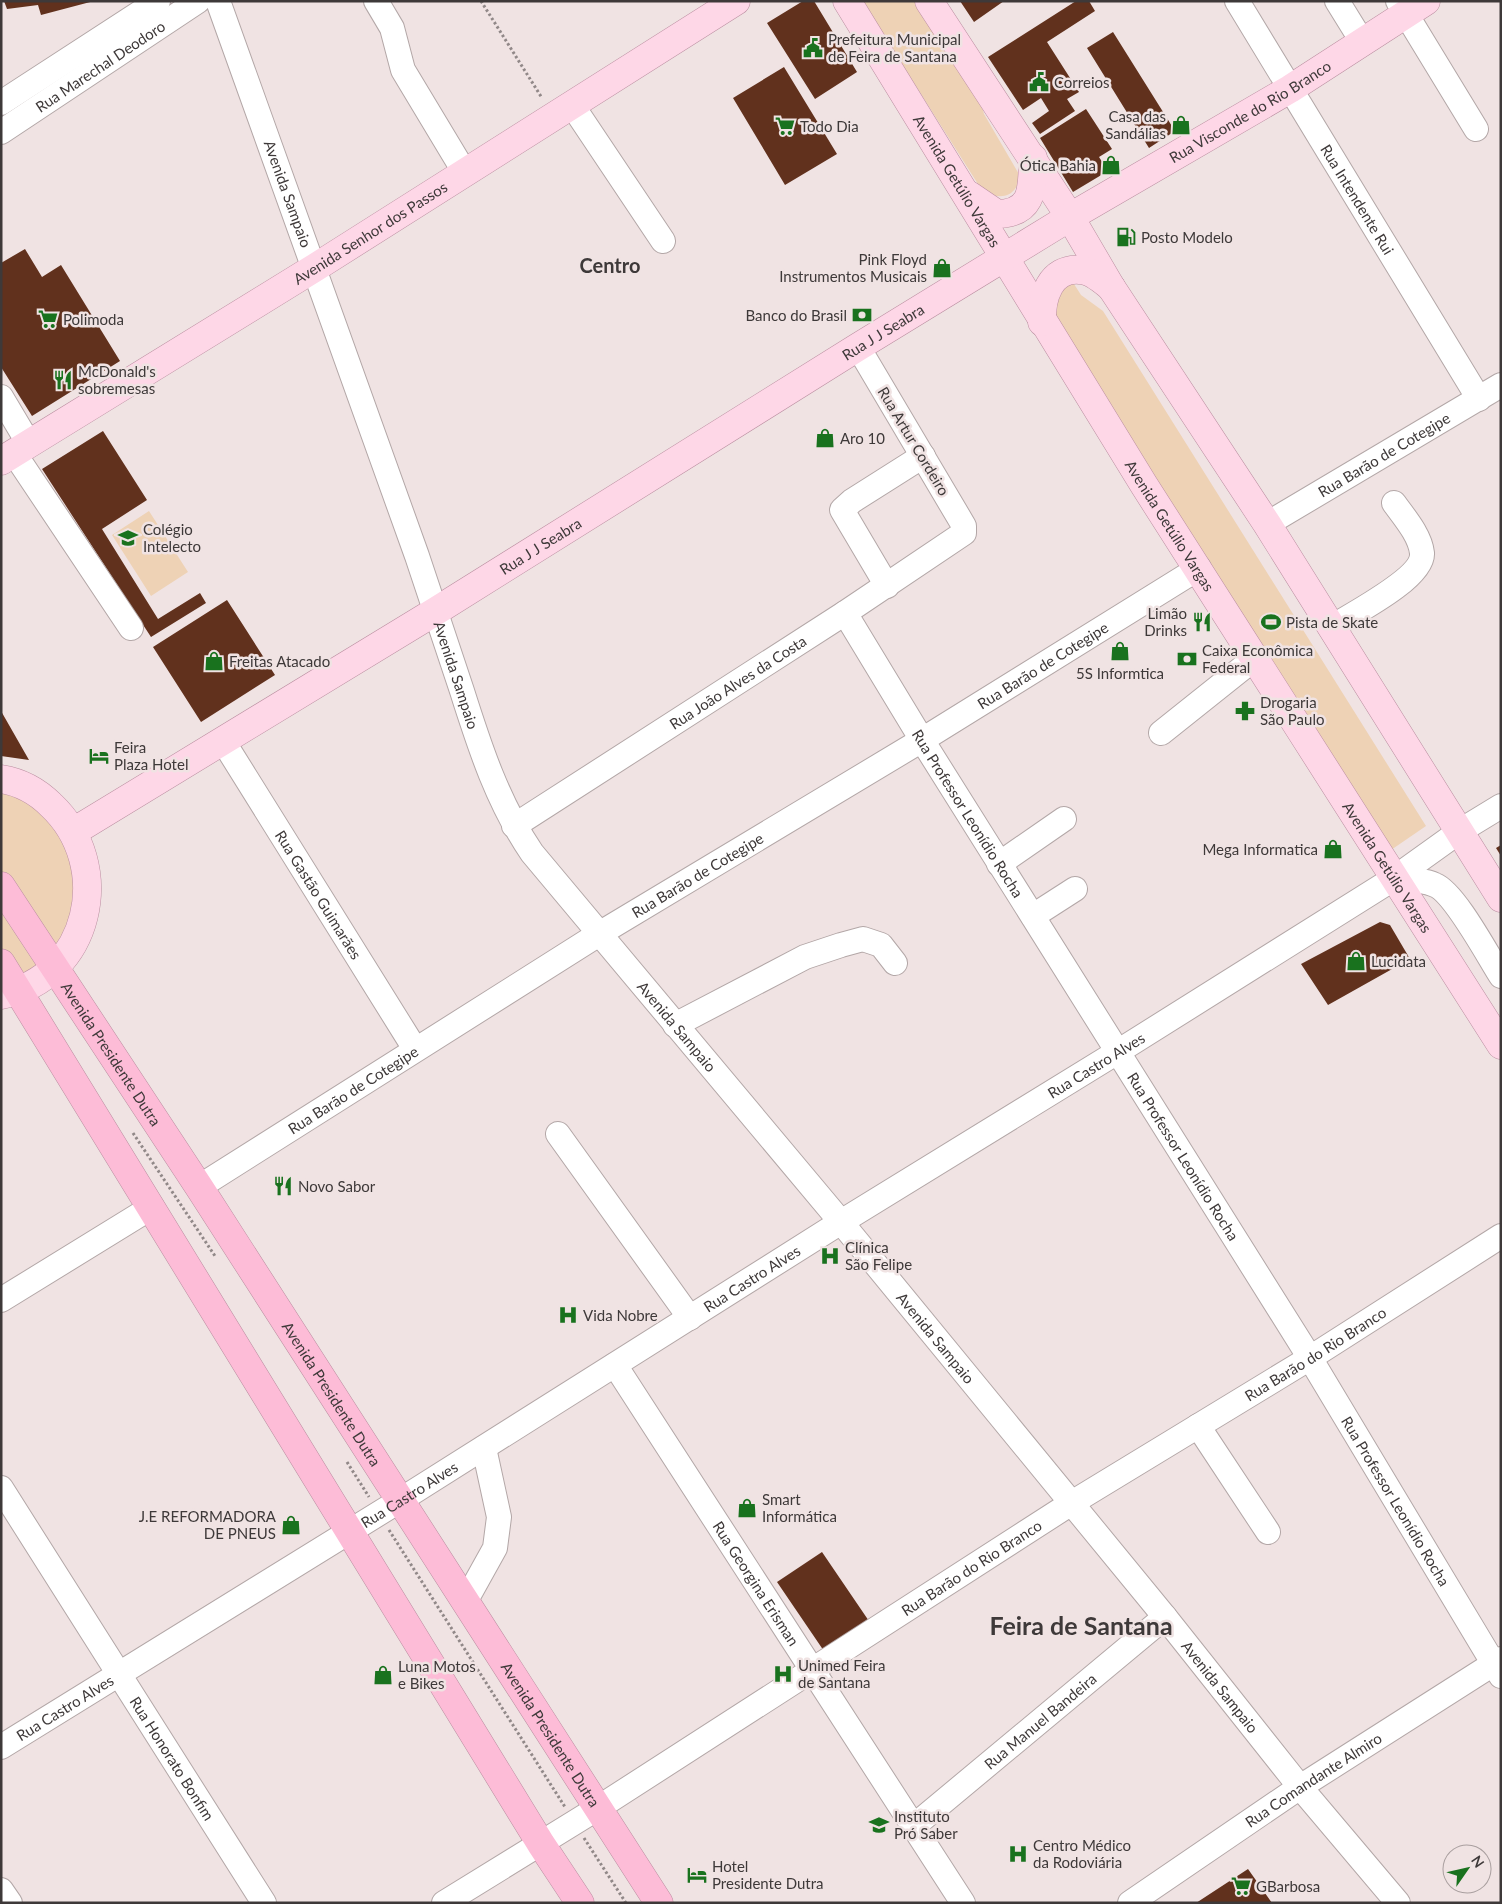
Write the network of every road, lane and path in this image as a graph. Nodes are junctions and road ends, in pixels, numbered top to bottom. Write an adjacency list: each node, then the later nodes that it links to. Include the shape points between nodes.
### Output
1 (158, 1): 14 (street, Rua Marechal Deodoro)
2 (198, 1): 17 (street, Rua Marechal Deodoro)
3 (218, 1): 24 (street, Avenida Sampaio)
4 (376, 1): 19 (street, via 392,28 403,70)
5 (481, 1): 15 (path)
6 (736, 1): 15 (main road, Avenida Senhor dos Passos)
7 (847, 1): 20 (main road, Avenida Getúlio Vargas)
8 (929, 1): 18 (main road)
9 (1237, 1): 13 (street, Rua Intendente Rui)
10 (1337, 1): 12 (street)
11 (1411, 5): 12 (main road, Rua Visconde do Rio Branco); 16 (street)
12 (1363, 43): 13 (main road, Rua Visconde do Rio Branco)
13 (1290, 89): 21 (main road, Rua Visconde do Rio Branco); 30 (street, Rua Intendente Rui)
14 (1, 103)
15 (563, 111): 19 (main road, Avenida Senhor dos Passos); 22 (street)
16 (1476, 129)
17 (1, 132)
18 (1032, 158): 20 (main road, via 1032,190 1023,206 1015,211 997,214); 21 (main road)
19 (465, 172): 24 (main road, Avenida Senhor dos Passos)
20 (966, 193): 23 (main road, Avenida Getúlio Vargas)
21 (1070, 217): 23 (main road, Rua Visconde do Rio Branco); 25 (main road)
22 (663, 241)
23 (1004, 258): 26 (main road, Avenida Getúlio Vargas); 27 (main road, Rua J J Seabra)
24 (316, 267): 31 (main road, Avenida Senhor dos Passos); 38 (street, Avenida Sampaio)
25 (1111, 287): 26 (main road, via 1082,270 1070,270 1059,275 1046,290 1041,307); 34 (main road)
26 (1042, 322): 36 (main road, Avenida Getúlio Vargas)
27 (858, 346): 32 (street, Rua Artur Cordeiro); 38 (main road, Rua J J Seabra)
28 (1501, 386): 30 (street, Rua Barão de Cotegipe)
29 (1, 397): 31 (street)
30 (1479, 399): 34 (street, Rua Barão de Cotegipe)
31 (15, 453): 41 (street)
32 (923, 456): 35 (street, Rua Artur Cordeiro, via 964,526); 37 (street, via 842,510)
33 (1394, 503): 40 (street, via 1417,537 1422,554 1418,568 1406,580)
34 (1267, 524): 40 (main road)
35 (962, 536): 37 (street, Rua João Alves da Costa)
36 (1198, 568): 42 (main road, Avenida Getúlio Vargas); 45 (street, Rua Barão de Cotegipe)
37 (887, 586): 39 (street, Rua João Alves da Costa)
38 (436, 611): 44 (main road, Rua J J Seabra); 49 (street, Avenida Sampaio, via 478,741 496,790)
39 (845, 613): 45 (street, Rua Professor Leonídio Rocha); 49 (street, Rua João Alves da Costa)
40 (1332, 627): 50 (main road)
41 (131, 628)
42 (1255, 658): 43 (street); 53 (main road, Avenida Getúlio Vargas)
43 (1161, 732)
44 (223, 740): 51 (main road, Rua J J Seabra); 66 (street, Rua Gastão Guimarães)
45 (922, 740): 52 (street, Rua Professor Leonídio Rocha); 58 (street, Rua Barão de Cotegipe)
46 (1, 779): 51 (main road, via 27,787 45,799)
47 (1501, 806): 50 (street, Rua Castro Alves)
48 (1064, 819): 52 (street)
49 (514, 826): 58 (street, Avenida Sampaio, via 532,853)
50 (1460, 831): 53 (street, Rua Castro Alves); 56 (main road)
51 (73, 832): 61 (main road, via 84,857 88,884 86,912 78,935)
52 (999, 864): 57 (street, Rua Professor Leonídio Rocha)
53 (1393, 879): 62 (street, via 1437,885 1452,898); 65 (main road, Avenida Getúlio Vargas); 67 (street, Rua Castro Alves)
54 (1, 886): 61 (highway, Avenida Presidente Dutra)
55 (1075, 888): 57 (street)
56 (1501, 898)
57 (1033, 916): 67 (street, Rua Professor Leonídio Rocha)
58 (599, 934): 64 (street, Avenida Sampaio); 66 (street, Rua Barão de Cotegipe)
59 (1, 963): 63 (highway)
60 (895, 963): 64 (street, via 881,945 863,939 841,945 806,957)
61 (53, 968): 63 (main road, via 42,978); 70 (highway, Avenida Presidente Dutra)
62 (1501, 976)
63 (10, 994): 71 (highway)
64 (676, 1025): 72 (street, Avenida Sampaio)
65 (1501, 1045)
66 (415, 1049): 70 (street, Rua Barão de Cotegipe)
67 (1119, 1051): 72 (street, Rua Castro Alves); 77 (street, Rua Professor Leonídio Rocha)
68 (131, 1130): 74 (path)
69 (558, 1134): 76 (street)
70 (199, 1187): 84 (highway, Avenida Presidente Dutra)
71 (152, 1207): 75 (street); 85 (highway)
72 (841, 1222): 76 (street, Rua Castro Alves); 83 (street, Avenida Sampaio)
73 (1501, 1236): 77 (street, Rua Barão do Rio Branco)
74 (218, 1261)
75 (1, 1300)
76 (690, 1318): 78 (street, Rua Castro Alves)
77 (1310, 1358): 79 (street, Rua Barão do Rio Branco); 89 (street, Rua Professor Leonídio Rocha)
78 (615, 1365): 80 (street, Rua Castro Alves); 90 (street, Rua Georgina Erisman)
79 (1198, 1426): 83 (street, Rua Barão do Rio Branco); 86 (street)
80 (484, 1448): 84 (street, Rua Castro Alves); 87 (street, via 499,1517 495,1548)
81 (344, 1456): 84 (path)
82 (1, 1488): 91 (street, Rua Honorato Bonfim)
83 (1070, 1504): 88 (street, Avenida Sampaio); 90 (street, Rua Barão do Rio Branco)
84 (389, 1507): 85 (street, Rua Castro Alves); 87 (highway, Avenida Presidente Dutra); 95 (path)
85 (350, 1532): 91 (street, Rua Castro Alves); 97 (highway)
86 (1268, 1532)
87 (465, 1602): 94 (highway, Avenida Presidente Dutra)
88 (1165, 1617): 93 (street, Avenida Sampaio); 96 (street, Rua Manuel Bandeira)
89 (1498, 1666): 93 (street, Rua Comandante Almiro)
90 (813, 1670): 94 (street, Rua Barão do Rio Branco); 96 (street, Rua Georgina Erisman)
91 (119, 1675): 92 (street, Rua Castro Alves); 100 (street, Rua Honorato Bonfim)
92 (1, 1747)
93 (1300, 1787): 106 (street, Rua Comandante Almiro); 107 (street, Avenida Sampaio)
94 (598, 1808): 95 (street, Rua Barão do Rio Branco); 104 (highway, Avenida Presidente Dutra)
95 (574, 1823): 97 (street, Rua Barão do Rio Branco); 103 (path)
96 (914, 1826): 105 (street, Rua Georgina Erisman)
97 (541, 1844): 101 (street, Rua Barão do Rio Branco); 102 (highway)
98 (1, 1890): 99 (street)
99 (10, 1903)
100 (264, 1903)
101 (444, 1903)
102 (580, 1903)
103 (626, 1903)
104 (659, 1903)
105 (963, 1903)
106 (1130, 1903)
107 (1398, 1903)

